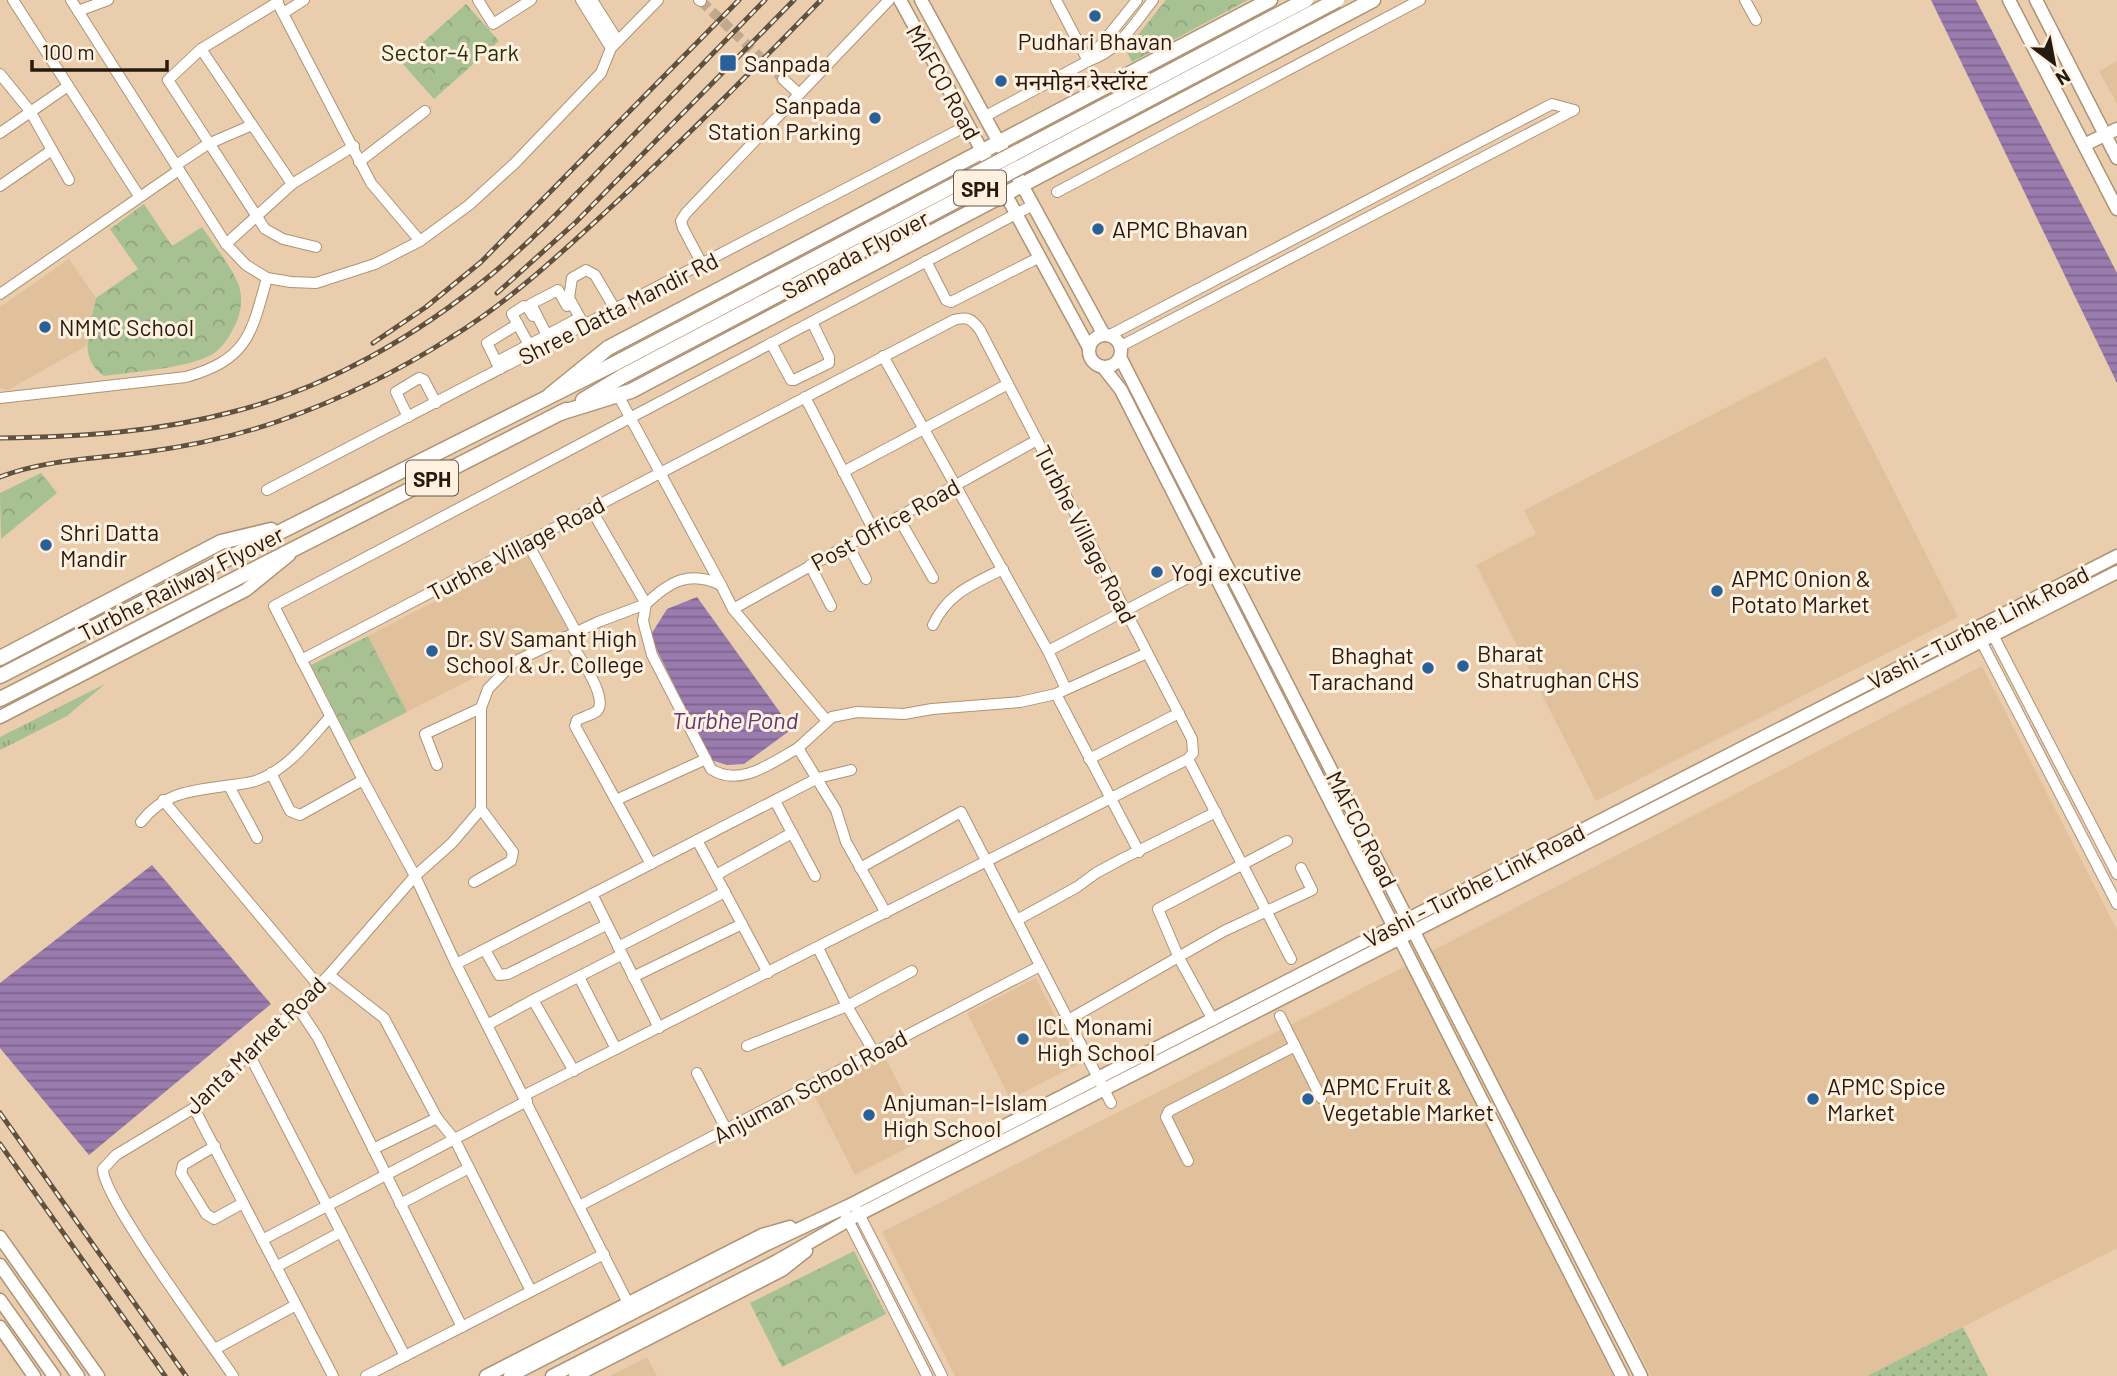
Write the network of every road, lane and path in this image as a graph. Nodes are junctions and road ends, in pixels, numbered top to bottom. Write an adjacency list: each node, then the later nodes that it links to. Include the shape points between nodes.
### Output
1 (13, 0): 33 (street)
2 (71, 0): 25 (street)
3 (108, 0): 25 (street)
4 (304, 0): 26 (street)
5 (478, 0): 6 (street, via 493,24)
6 (531, 0)
7 (581, 0): 28 (street)
8 (592, 0): 28 (street)
9 (658, 0): 28 (street)
10 (889, 0): 34 (street)
11 (900, 0): 40 (main road, MAFCO Road)
12 (921, 0): 38 (main road, MAFCO Road)
13 (1056, 0): 30 (street)
14 (1137, 0): 30 (street)
15 (1153, 0): 30 (street, via 1113,49)
16 (1270, 0): 35 (highway)
17 (1306, 0): 86 (highway, Sanpada Flyover / SPH, bridge)
18 (1337, 0): 86 (highway, Sanpada Flyover / SPH, bridge)
19 (1373, 0): 48 (highway)
20 (1420, 0): 58 (street)
21 (1745, 0): 27 (street)
22 (2009, 0): 45 (main road)
23 (2036, 0): 41 (main road)
24 (277, 1): 26 (street); 29 (street)
25 (78, 11): 53 (street)
26 (285, 12): 46 (street)
27 (1756, 20)
28 (615, 44): 65 (street, via 601,73 515,163)
29 (201, 49): 39 (street); 44 (street, via 168,80)
30 (1088, 61): 38 (street)
31 (0, 74): 36 (street)
32 (783, 79): 34 (street)
33 (68, 86): 36 (street); 60 (street)
34 (799, 94): 70 (street, via 681,220)
35 (1066, 107): 43 (highway); 48 (highway)
36 (30, 111): 42 (street); 47 (street)
37 (425, 111): 52 (street)
38 (984, 117): 43 (main road, MAFCO Road)
39 (252, 125): 44 (street); 55 (street)
40 (968, 125): 49 (main road, MAFCO Road); 70 (street, Shree Datta Mandir Rd)
41 (2111, 132): 45 (main road); 50 (main road)
42 (0, 133)
43 (999, 143): 49 (highway); 56 (main road, MAFCO Road)
44 (208, 144): 53 (street); 64 (street)
45 (2084, 145): 51 (main road)
46 (354, 146): 52 (street); 55 (street)
47 (52, 150): 54 (street); 57 (street)
48 (1088, 150): 56 (highway)
49 (982, 151): 59 (main road, MAFCO Road); 88 (highway, via 608,348)
50 (2116, 152): 51 (main road)
51 (2092, 161): 62 (main road)
52 (359, 162): 65 (street)
53 (178, 167): 60 (street); 66 (street)
54 (69, 180)
55 (292, 184): 64 (street)
56 (1022, 185): 59 (highway); 61 (main road, MAFCO Road)
57 (0, 186)
58 (1057, 192)
59 (1005, 194): 63 (main road, MAFCO Road); 89 (highway)
60 (139, 196): 72 (street)
61 (1033, 205): 63 (street); 77 (main road, MAFCO Road)
62 (2117, 209)
63 (1016, 214): 68 (main road, MAFCO Road); 69 (street)
64 (256, 218): 66 (street); 67 (street, via 283,239)
65 (420, 241): 71 (street, via 375,264 316,283)
66 (226, 244): 71 (street)
67 (316, 247)
68 (1040, 257): 69 (street, via 951,302); 80 (main road, MAFCO Road)
69 (926, 261): 74 (street)
70 (702, 264): 73 (street, Shree Datta Mandir Rd)
71 (267, 278): 91 (street, via 242,347 206,371)
72 (0, 295)
73 (615, 309): 76 (street, Shree Datta Mandir Rd); 76 (street, via 595,275 586,270 572,278 569,294)
74 (811, 322): 79 (street); 79 (street, via 829,363 791,380)
75 (518, 324): 78 (street, via 512,314 524,306); 81 (street); 84 (street, via 487,343)
76 (579, 324): 78 (street, Shree Datta Mandir Rd); 78 (street, via 558,290 533,302)
77 (1107, 335): 80 (main road, via 1094,339); 82 (main road, via 1115,338); 82 (street, via 1552,104 1574,110)
78 (548, 340): 81 (street, Shree Datta Mandir Rd)
79 (771, 343): 95 (street)
80 (1089, 348): 85 (main road, via 1091,358)
81 (531, 349): 84 (street, Shree Datta Mandir Rd)
82 (1120, 352): 85 (main road, via 1113,365); 110 (main road, MAFCO Road)
83 (883, 356): 87 (street, Turbhe Village Road, via 965,317 980,330); 90 (street, Turbhe Village Road); 96 (street)
84 (498, 365): 92 (street, Shree Datta Mandir Rd)
85 (1103, 367): 111 (main road, MAFCO Road, via 1121,390)
86 (620, 370): 88 (highway, Sanpada Flyover / SPH); 93 (highway, Sanpada Flyover / SPH)
87 (1007, 384): 96 (street); 97 (street, Turbhe Village Road)
88 (550, 395): 104 (highway, SPH)
89 (618, 395): 93 (highway); 95 (street)
90 (805, 397): 98 (street); 99 (street, Turbhe Village Road)
91 (0, 398)
92 (436, 403): 94 (street, Shree Datta Mandir Rd); 94 (street, via 419,378 396,392)
93 (560, 413): 107 (highway, SPH)
94 (408, 417): 101 (street, Shree Datta Mandir Rd)
95 (630, 418): 99 (street); 133 (street, via 274,606)
96 (922, 428): 98 (street); 100 (street)
97 (1037, 440): 100 (street, Post Office Road); 124 (street, Turbhe Village Road)
98 (844, 472): 105 (street)
99 (660, 473): 102 (street, Turbhe Village Road); 120 (street)
100 (954, 486): 103 (street, Post Office Road); 116 (street)
101 (267, 490)
102 (591, 509): 108 (street, Turbhe Village Road); 121 (street)
103 (898, 517): 105 (street, Post Office Road); 118 (street)
104 (296, 524): 106 (highway, Turbhe Railway Flyover / SPH); 132 (highway, Turbhe Railway Flyover, via 221,542)
105 (874, 531): 109 (street, Post Office Road)
106 (264, 540): 134 (highway, Turbhe Railway Flyover / SPH); 135 (highway, via 246,559)
107 (305, 542): 138 (highway, Turbhe Railway Flyover / SPH); 142 (main road, via 246,590)
108 (527, 542): 127 (street); 133 (street, Turbhe Village Road)
109 (848, 545): 114 (street, Post Office Road); 119 (street)
110 (1217, 547): 111 (street); 113 (main road, MAFCO Road)
111 (1204, 554): 115 (main road, MAFCO Road)
112 (2117, 555): 126 (main road, Vashi - Turbhe Link Road)
113 (1224, 559): 115 (street); 136 (main road, MAFCO Road)
114 (810, 565): 122 (street); 123 (street, Post Office Road)
115 (1211, 566): 124 (street); 139 (main road, MAFCO Road)
116 (1003, 569): 125 (street, via 959,593 942,607); 130 (street)
117 (2117, 572): 129 (main road, Vashi - Turbhe Link Road)
118 (933, 578)
119 (866, 579)
120 (721, 585): 121 (street, via 688,578 661,590); 123 (street)
121 (646, 604): 127 (street); 148 (street, via 643,621 652,655)
122 (831, 606)
123 (733, 608): 144 (street)
124 (1125, 610): 130 (street); 131 (street, Turbhe Village Road)
125 (933, 625)
126 (1980, 626): 129 (street); 162 (main road, Vashi - Turbhe Link Road)
127 (576, 632): 128 (street)
128 (565, 637): 140 (street, via 514,662 488,689); 157 (street, via 583,662 601,703 575,726)
129 (1987, 638): 162 (main road, Vashi - Turbhe Link Road); 173 (street); 180 (street)
130 (1048, 651): 137 (street, via 1066,689)
131 (1147, 653): 137 (street); 141 (street, Turbhe Village Road)
132 (0, 658)
133 (301, 660): 143 (street)
134 (0, 676)
135 (0, 686)
136 (1292, 693): 139 (street); 186 (main road, MAFCO Road)
137 (1056, 694): 144 (street, via 904,714 856,712); 146 (street)
138 (0, 699)
139 (1279, 701): 187 (main road, MAFCO Road)
140 (481, 708): 149 (street, via 425,734); 159 (street)
141 (1179, 713): 146 (street); 147 (street, Turbhe Village Road, via 1194,746)
142 (0, 717)
143 (330, 717): 151 (street); 153 (street)
144 (827, 721): 145 (street)
145 (798, 748): 148 (street, via 751,774 734,777 721,776); 152 (street)
146 (1089, 759): 155 (street)
147 (1188, 759): 155 (street); 160 (street)
148 (706, 760): 157 (street)
149 (437, 765)
150 (851, 770): 152 (street)
151 (271, 773): 153 (street, via 290,811 300,815); 154 (street, via 258,781)
152 (818, 778): 158 (street); 171 (street)
153 (363, 780): 175 (street)
154 (229, 786): 156 (street); 164 (street)
155 (1110, 799): 167 (street); 168 (street)
156 (163, 800): 161 (street); 200 (street)
157 (616, 800): 169 (street)
158 (775, 801): 163 (street); 165 (street)
159 (481, 808): 175 (street, Janta Market Road, via 452,843); 177 (street, via 513,858)
160 (1216, 812): 167 (street); 170 (street)
161 (141, 822)
162 (1597, 830): 186 (main road, Vashi - Turbhe Link Road)
163 (792, 833): 174 (street); 176 (street)
164 (257, 838)
165 (697, 840): 169 (street); 174 (street)
166 (1287, 841): 170 (street)
167 (1139, 852): 183 (street)
168 (987, 861): 171 (street, via 961,812); 182 (street); 183 (street)
169 (651, 864): 179 (street)
170 (1243, 864): 181 (street); 191 (street, via 1158,909)
171 (860, 867): 182 (street)
172 (1301, 868): 181 (street, via 1312,890)
173 (2117, 874)
174 (716, 875): 178 (street)
175 (415, 876): 193 (street); 197 (street, Janta Market Road)
176 (815, 876)
177 (474, 882)
178 (725, 892): 184 (street); 190 (street)
179 (592, 894): 185 (street); 189 (street)
180 (2117, 904)
181 (1266, 911): 191 (street); 192 (street)
182 (886, 913): 188 (street)
183 (1017, 920): 194 (street)
184 (742, 924): 196 (street); 199 (street)
185 (606, 925): 189 (street, via 508,974 499,975); 190 (street)
186 (1411, 925): 187 (main road, Vashi - Turbhe Link Road); 266 (main road, MAFCO Road)
187 (1396, 932): 206 (main road, Vashi - Turbhe Link Road); 216 (main road, Vashi - Turbhe Link Road); 265 (main road, MAFCO Road)
188 (818, 948): 196 (street); 203 (street)
189 (485, 950): 193 (street)
190 (620, 951): 198 (street); 199 (street)
191 (1179, 958): 205 (street); 206 (street)
192 (1291, 959)
193 (456, 964): 207 (street)
194 (1040, 965): 205 (street); 212 (street, Anjuman School Road)
195 (912, 971): 203 (street)
196 (768, 973): 208 (street)
197 (329, 975): 200 (street, Janta Market Road); 221 (street, via 384,1018)
198 (579, 976): 201 (street); 211 (street)
199 (633, 977): 208 (street)
200 (318, 985): 202 (street, Janta Market Road)
201 (533, 1000): 207 (street); 214 (street)
202 (298, 1006): 213 (street, Janta Market Road); 225 (street)
203 (847, 1006): 209 (street); 212 (street)
204 (1280, 1016): 210 (street)
205 (1068, 1020): 216 (street)
206 (1213, 1020): 216 (main road, Vashi - Turbhe Link Road)
207 (487, 1024): 217 (street)
208 (659, 1028): 211 (street)
209 (747, 1046)
210 (1295, 1046): 218 (street); 226 (street, via 1169,1111 1166,1117)
211 (616, 1049): 214 (street)
212 (874, 1052): 222 (street, Anjuman School Road)
213 (249, 1054): 220 (street, Janta Market Road); 231 (street)
214 (574, 1071): 217 (street)
215 (697, 1073): 222 (street)
216 (1101, 1084): 219 (street); 233 (main road, Vashi - Turbhe Link Road)
217 (525, 1098): 223 (street); 232 (street)
218 (1321, 1098)
219 (1111, 1103)
220 (194, 1108): 224 (street); 250 (street, Janta Market Road, via 116,1155 103,1169 103,1177 132,1228)
221 (438, 1118): 223 (street); 225 (street)
222 (726, 1129): 232 (street, Anjuman School Road)
223 (455, 1139): 227 (street); 228 (street)
224 (215, 1146): 229 (street); 229 (street, via 183,1166 181,1173 206,1214 214,1219)
225 (373, 1149): 228 (street)
226 (1188, 1161)
227 (469, 1168): 230 (street); 244 (street)
228 (386, 1175): 230 (street); 231 (street)
229 (243, 1203): 236 (street)
230 (400, 1204): 249 (street)
231 (327, 1206): 234 (street); 236 (street)
232 (579, 1206): 238 (street)
233 (845, 1215): 246 (main road, via 762,1235); 260 (main road, via 767,1244); 261 (main road, via 777,1261); 262 (main road, via 782,1270); 263 (street); 264 (street)
234 (341, 1232): 240 (street); 251 (street)
235 (0, 1237): 242 (main road)
236 (262, 1240): 240 (street)
237 (0, 1252): 242 (main road)
238 (604, 1254): 244 (street); 246 (street)
239 (0, 1265): 243 (main road)
240 (276, 1266): 247 (street)
241 (0, 1272): 243 (main road)
242 (27, 1277): 255 (main road)
243 (14, 1286): 254 (main road)
244 (531, 1292): 249 (street)
245 (0, 1300): 253 (main road)
246 (628, 1303): 259 (main road)
247 (296, 1305): 250 (street); 257 (street)
248 (0, 1327): 252 (main road)
249 (462, 1327): 251 (street)
250 (215, 1349): 256 (street, Janta Market Road)
251 (405, 1356): 258 (street)
252 (34, 1376)
253 (54, 1376)
254 (78, 1376)
255 (98, 1376)
256 (233, 1376)
257 (333, 1376)
258 (366, 1376)
259 (486, 1376)
260 (510, 1376)
261 (552, 1376)
262 (575, 1376)
263 (927, 1376)
264 (942, 1376)
265 (1622, 1376)
266 (1641, 1376)

